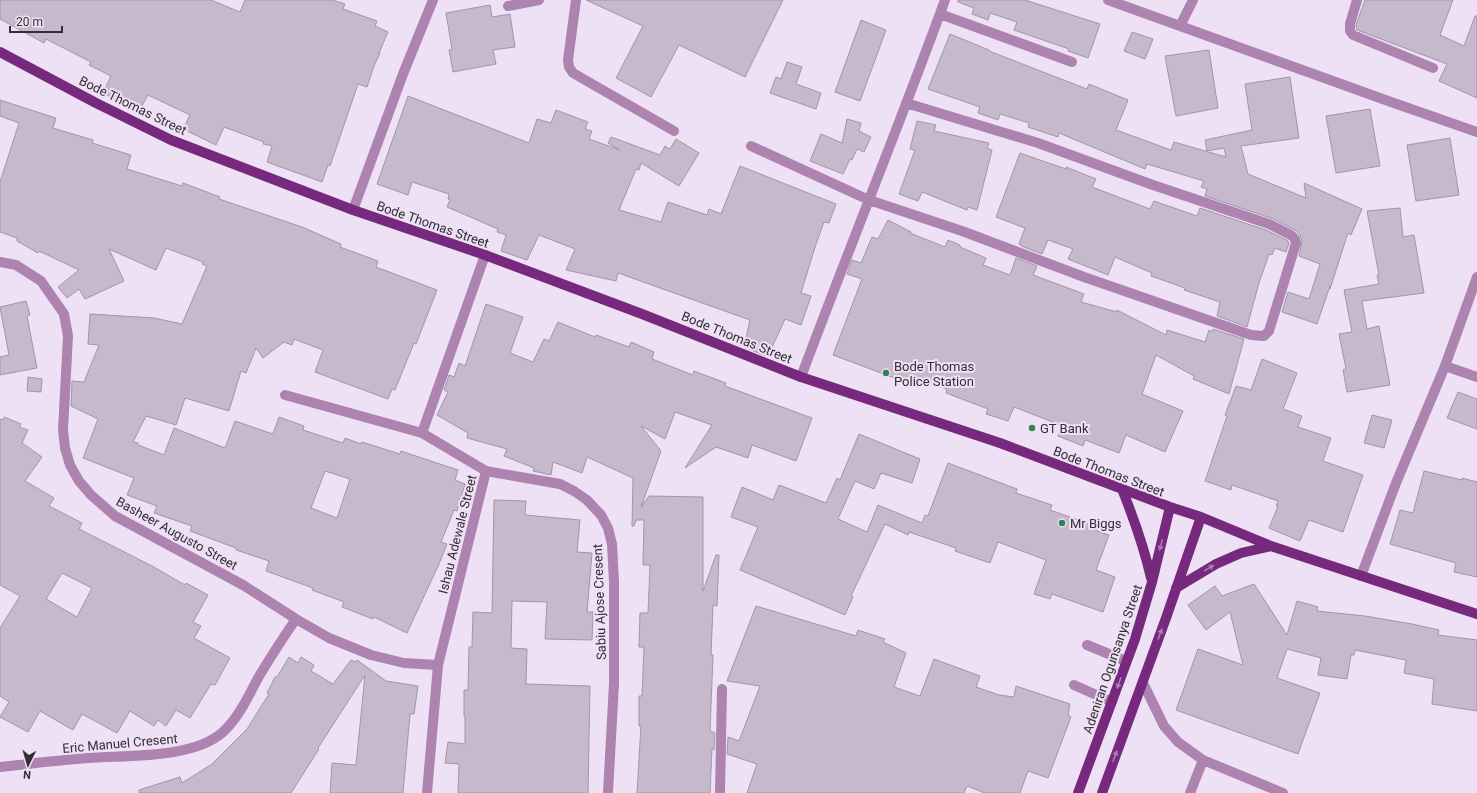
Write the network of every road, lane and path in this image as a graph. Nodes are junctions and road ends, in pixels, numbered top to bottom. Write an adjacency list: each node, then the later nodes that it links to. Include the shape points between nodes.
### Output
1 (433, 0): 19 (street)
2 (539, 0): 8 (street)
3 (576, 0): 15 (street, via 568,60 573,73)
4 (945, 0): 9 (street)
5 (1108, 0): 10 (street)
6 (1193, 0): 10 (street)
7 (1357, 0): 13 (street, via 1350,24 1353,35)
8 (508, 6)
9 (940, 14): 12 (street); 14 (street)
10 (1180, 26): 16 (street)
11 (0, 52): 19 (main road, Bode Thomas Street, via 171,140)
12 (1072, 62)
13 (1433, 68)
14 (906, 103): 18 (street); 18 (street, via 1038,143 1269,224 1291,235 1296,243 1269,331 1264,336 1250,335)
15 (674, 131)
16 (1477, 132)
17 (751, 146): 18 (street)
18 (869, 200): 25 (street)
19 (353, 210): 20 (main road, Bode Thomas Street)
20 (485, 255): 25 (main road, Bode Thomas Street); 27 (street)
21 (0, 262): 37 (street, Basheer Augusto Street, via 16,265 41,281 64,314 68,336 63,430 70,465 79,481 115,516 243,585)
22 (1477, 277): 23 (street)
23 (1445, 366): 24 (street); 33 (street, via 1396,483)
24 (1477, 376)
25 (801, 377): 29 (main road, Bode Thomas Street, via 1000,443)
26 (285, 395): 27 (street, Ishau Adewale Street)
27 (422, 433): 28 (street, Ishau Adewale Street)
28 (486, 471): 40 (street, Ishau Adewale Street); 48 (street, Sabiu Ajose Cresent, via 560,484 588,500 608,528 612,544 614,590 614,684)
29 (1122, 489): 30 (main road, Bode Thomas Street); 34 (main road, via 1138,530)
30 (1170, 507): 31 (main road, Bode Thomas Street); 34 (main road, Adeniran Ogunsanya Street, one-way to 34)
31 (1201, 517): 32 (main road, Bode Thomas Street); 35 (main road)
32 (1271, 546): 33 (main road, Bode Thomas Street); 35 (main road, one-way to 32, via 1216,564 1241,553)
33 (1361, 576): 36 (main road, Bode Thomas Street)
34 (1152, 582): 39 (main road, Adeniran Ogunsanya Street)
35 (1176, 588): 41 (main road, one-way to 35)
36 (1477, 614)
37 (296, 619): 40 (street, Basheer Augusto Street, via 329,638 371,655 404,663); 46 (street, Eric Manuel Cresent, via 275,650 240,713 223,732 207,742 181,751)
38 (1088, 645): 39 (street)
39 (1126, 661): 44 (main road, Adeniran Ogunsanya Street, one-way to 44)
40 (438, 666): 47 (street, Ishau Adewale Street)
41 (1143, 683): 45 (street, via 1164,726 1178,742); 51 (main road, one-way to 41)
42 (1074, 685): 44 (street)
43 (722, 689): 49 (street)
44 (1112, 702): 50 (main road, Adeniran Ogunsanya Street)
45 (1203, 760): 52 (street); 53 (street)
46 (0, 767)
47 (427, 793)
48 (608, 793)
49 (720, 793)
50 (1078, 793)
51 (1102, 793)
52 (1190, 793)
53 (1283, 793)

